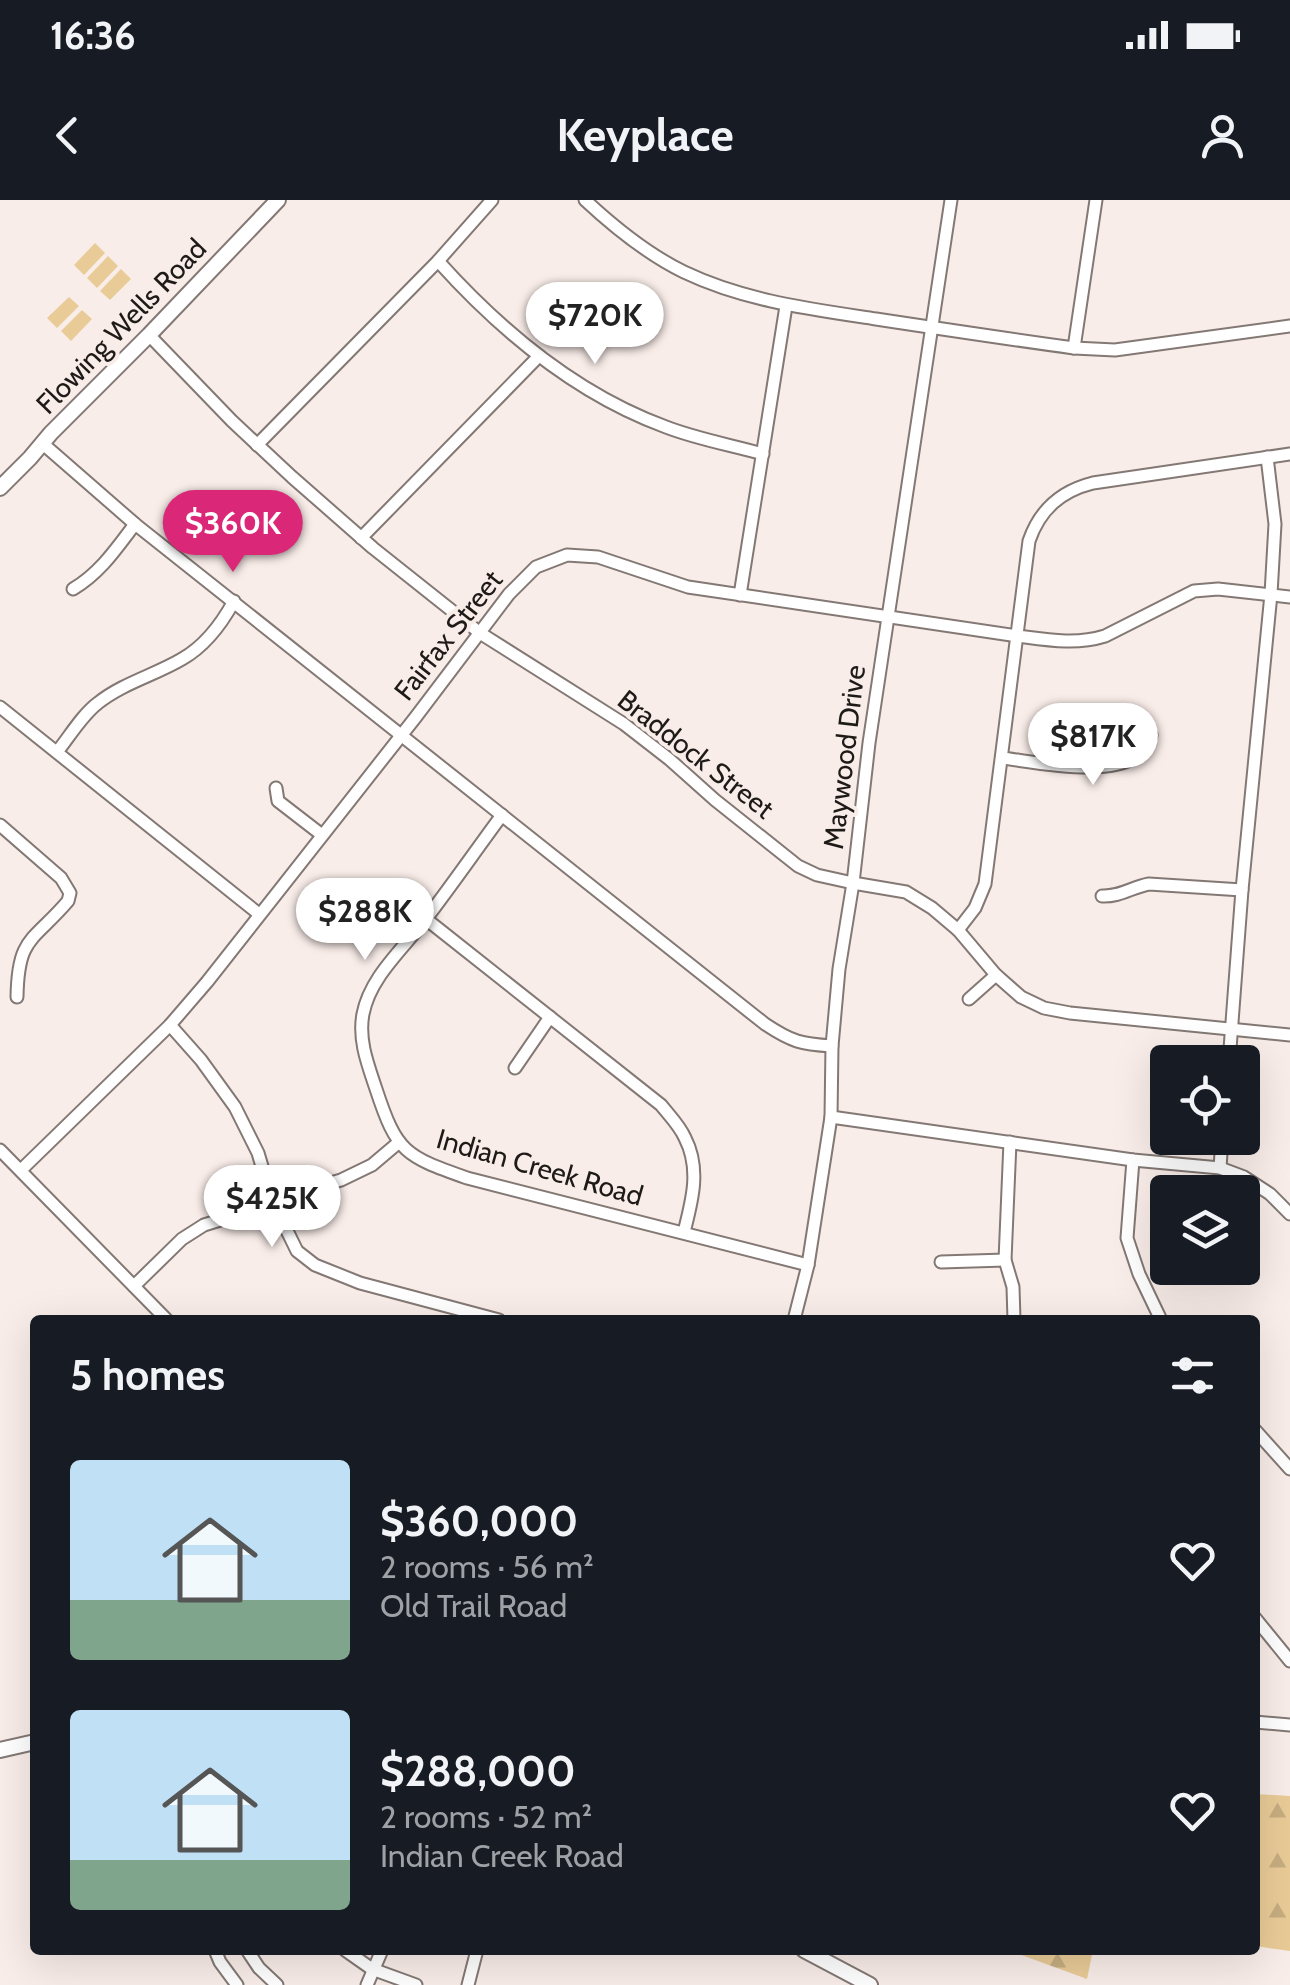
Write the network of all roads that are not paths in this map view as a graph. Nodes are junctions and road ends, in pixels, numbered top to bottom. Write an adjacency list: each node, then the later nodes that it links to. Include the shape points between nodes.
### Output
1 (278, 200): 10 (main road, Flowing Wells Road)
2 (492, 200): 6 (street)
3 (585, 200): 7 (street, via 680,270)
4 (951, 200): 9 (street, Maywood Drive)
5 (1096, 200): 11 (street)
6 (438, 261): 12 (street); 14 (street)
7 (786, 306): 9 (street); 15 (street)
8 (1290, 326): 11 (street, via 1115,350)
9 (930, 328): 11 (street); 26 (street, Maywood Drive)
10 (149, 335): 13 (main road, Flowing Wells Road); 14 (street, Braddock Street)
11 (1074, 348)
12 (539, 356): 15 (street, via 666,427); 20 (street)
13 (42, 444): 18 (main road, Flowing Wells Road); 19 (street)
14 (257, 445): 20 (street, Braddock Street)
15 (763, 454): 23 (street)
16 (1290, 454): 17 (street)
17 (1267, 457): 22 (street, via 1276,524); 28 (street, via 1093,483 1062,494 1044,511 1030,541)
18 (0, 488)
19 (136, 524): 21 (street, via 102,567); 25 (street)
20 (361, 538): 27 (street, Braddock Street)
21 (74, 589)
22 (1271, 594): 24 (street, Fairfax Street); 28 (street, Fairfax Street, via 1194,591 1090,640); 39 (street)
23 (740, 595): 26 (street, Fairfax Street); 27 (street, Fairfax Street, via 567,554 536,567)
24 (1290, 597)
25 (234, 601): 30 (street); 32 (street, via 193,652 96,704)
26 (888, 617): 28 (street, Fairfax Street); 38 (street, Maywood Drive)
27 (480, 632): 30 (street, Fairfax Street); 38 (street, Braddock Street, via 624,724 798,866)
28 (1018, 636): 33 (street)
29 (0, 708): 32 (street)
30 (402, 734): 35 (street); 37 (street, Fairfax Street)
31 (1152, 735): 33 (street, via 1136,756 1096,768)
32 (58, 752): 41 (street)
33 (1002, 758): 43 (street, via 985,884)
34 (276, 788): 37 (street, via 278,801)
35 (502, 815): 42 (street, Indian Creek Road); 52 (street, via 765,1024 787,1039)
36 (0, 825): 45 (street, via 70,892 22,953)
37 (322, 835): 41 (street, Fairfax Street)
38 (853, 884): 43 (street, Braddock Street, via 906,892); 52 (street, Maywood Drive)
39 (1242, 890): 40 (street, via 1149,884); 49 (street)
40 (1102, 896)
41 (260, 914): 48 (street, Fairfax Street)
42 (426, 919): 47 (street); 56 (street, Indian Creek Road, via 372,988 363,1016 363,1046)
43 (958, 930): 44 (street, Braddock Street)
44 (996, 975): 46 (street); 49 (street, Braddock Street, via 1044,1008)
45 (17, 997)
46 (969, 999)
47 (550, 1017): 53 (street); 64 (street, via 661,1105 685,1137 695,1168)
48 (170, 1025): 61 (street, Fairfax Street); 62 (street, via 235,1108)
49 (1232, 1030): 50 (street, Braddock Street); 51 (street)
50 (1290, 1034)
51 (1231, 1045)
52 (832, 1046): 54 (street, Maywood Drive)
53 (515, 1068)
54 (831, 1117): 55 (street); 67 (street, Maywood Drive)
55 (1010, 1142): 59 (street); 65 (street)
56 (398, 1143): 62 (street, via 341,1180); 64 (street, Indian Creek Road, via 421,1162 468,1178)
57 (0, 1150): 61 (street)
58 (1221, 1155): 60 (street)
59 (1133, 1160): 60 (street); 73 (street, via 1127,1238)
60 (1220, 1168): 63 (street, via 1270,1194)
61 (21, 1170): 68 (street)
62 (272, 1200): 68 (street, via 182,1238); 70 (street, via 297,1251 316,1265)
63 (1290, 1214)
64 (684, 1232): 67 (street, Indian Creek Road)
65 (1004, 1260): 66 (street); 72 (street)
66 (941, 1262)
67 (808, 1265): 71 (street, Maywood Drive)
68 (134, 1286): 69 (street)
69 (162, 1315)
70 (480, 1315)
71 (795, 1315)
72 (1014, 1315)
73 (1158, 1315)
74 (1260, 1435): 75 (street)
75 (1290, 1468)
76 (1260, 1624): 77 (street)
77 (1290, 1661)
78 (1260, 1722): 79 (street)
79 (1290, 1724)
80 (30, 1743): 81 (main road)
81 (0, 1750)
82 (217, 1955): 89 (street)
83 (250, 1955): 90 (street)
84 (352, 1955): 88 (street)
85 (379, 1955): 88 (street)
86 (475, 1955): 93 (street)
87 (813, 1955): 94 (main road)
88 (372, 1969): 91 (street); 92 (street)
89 (237, 1985)
90 (278, 1985)
91 (367, 1985)
92 (416, 1985)
93 (468, 1985)
94 (870, 1985)

